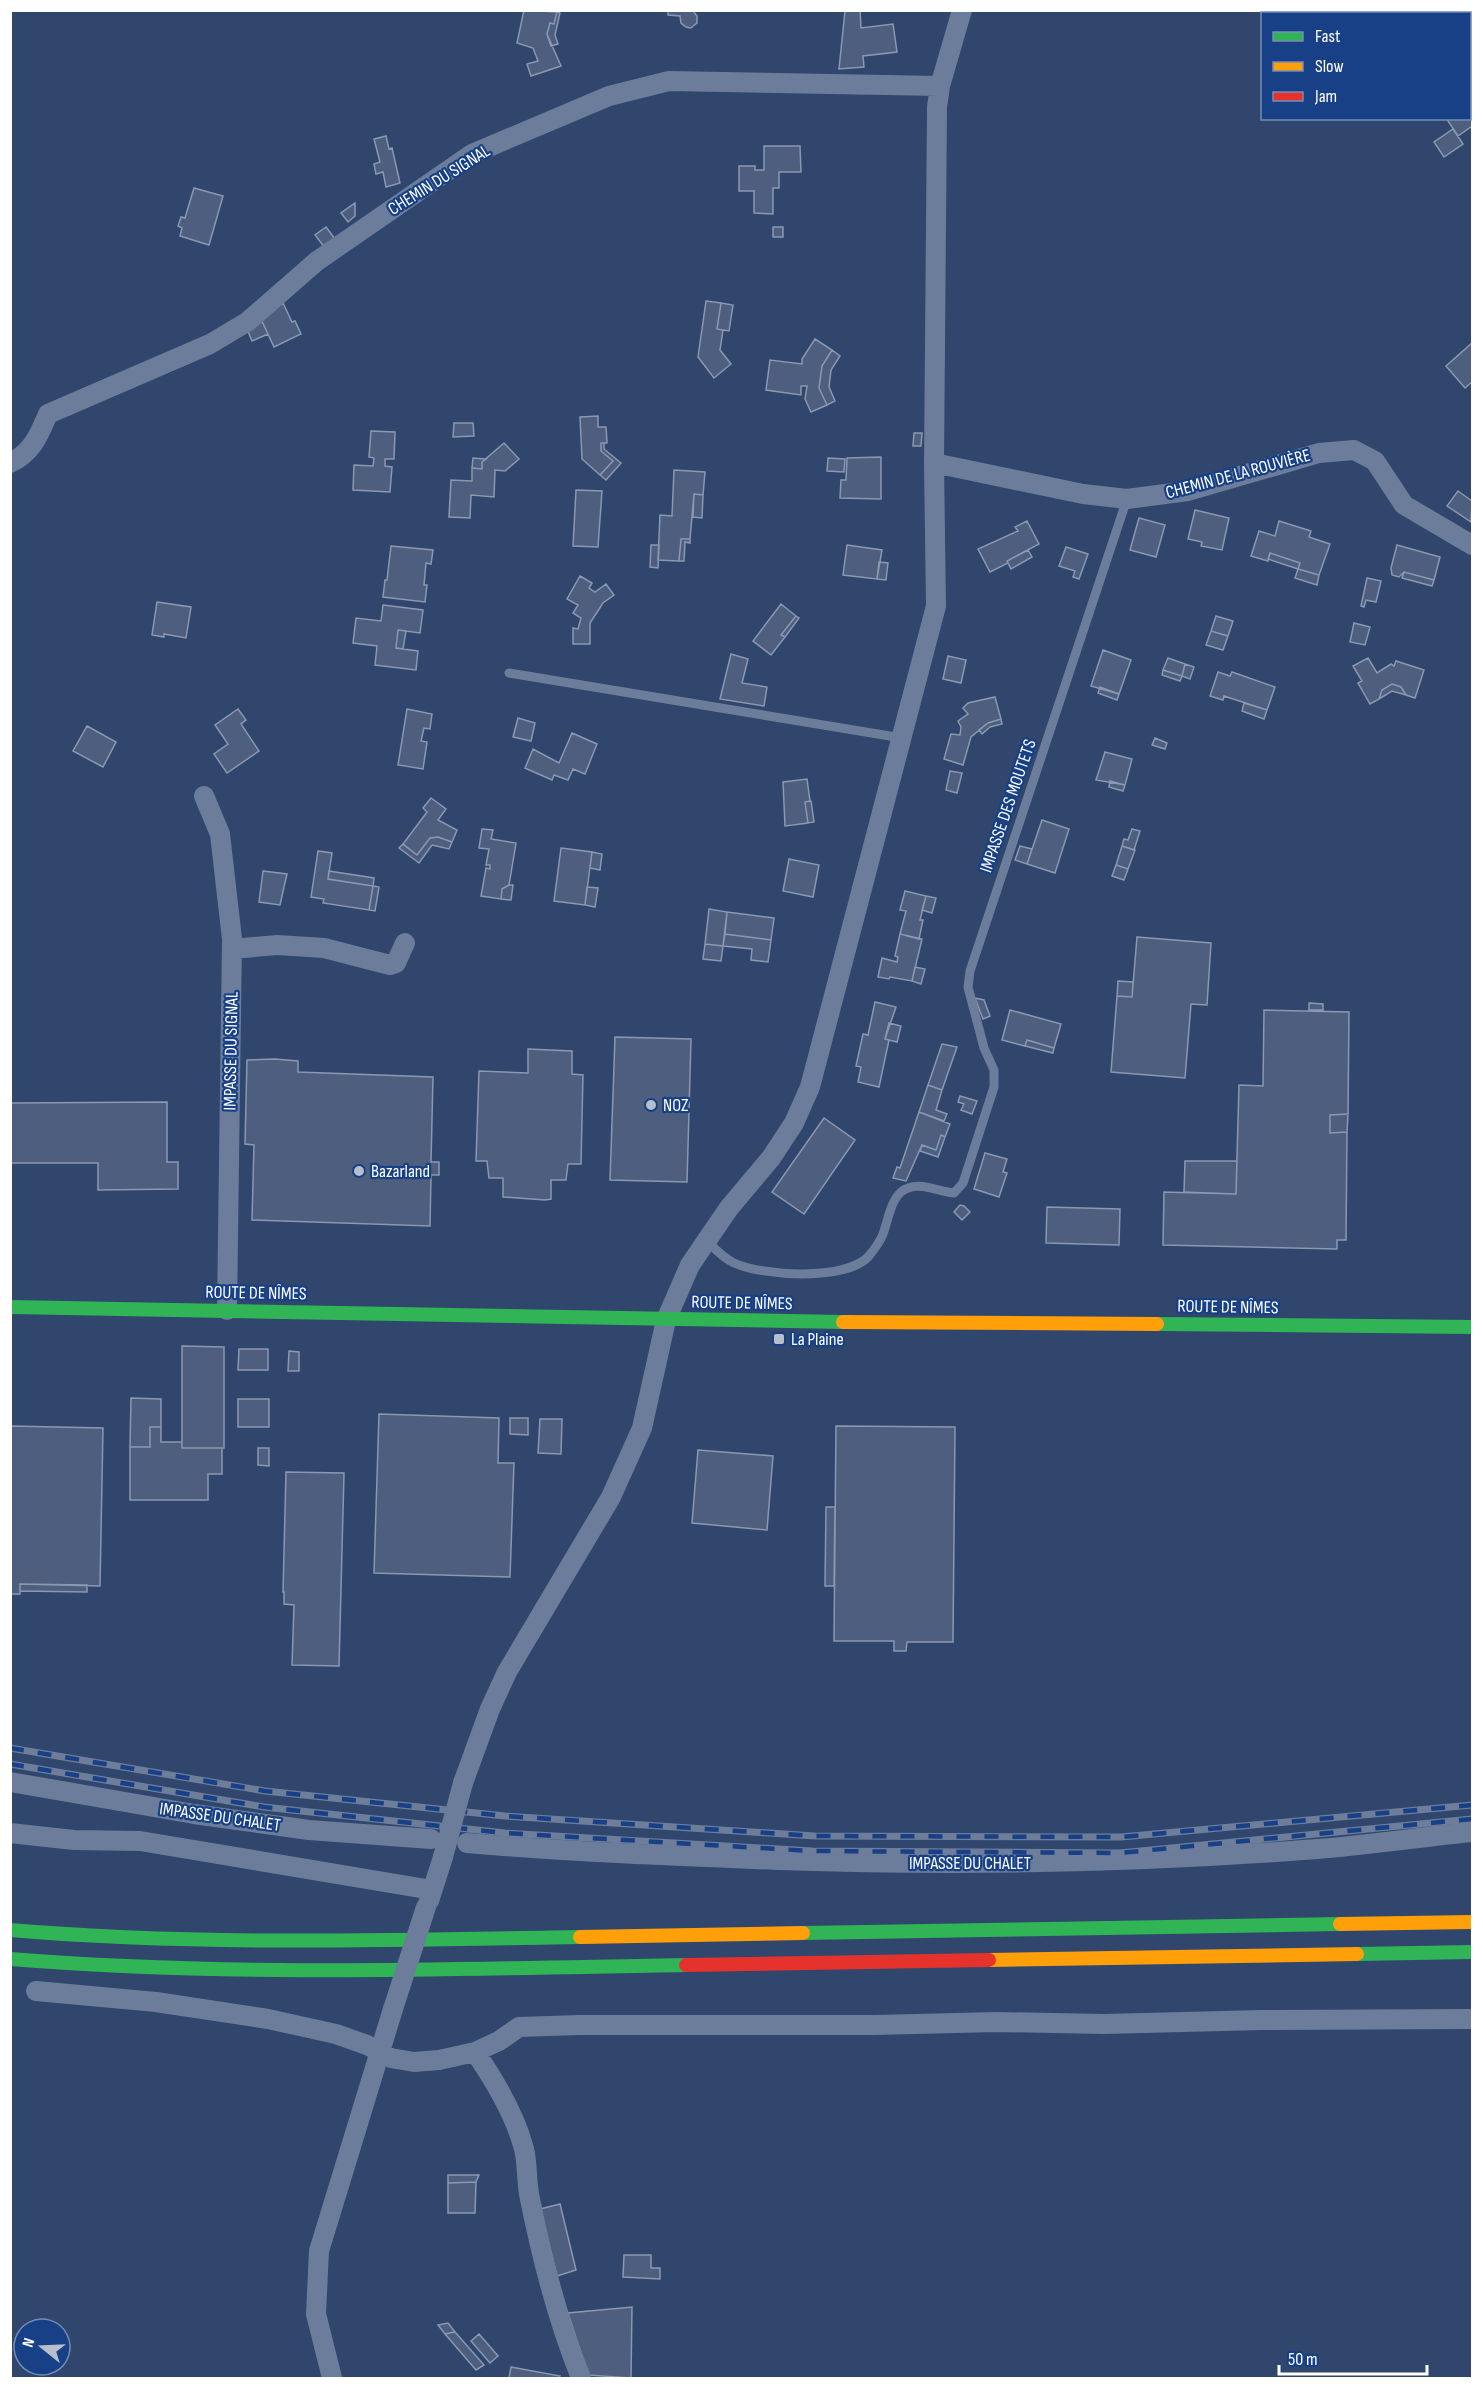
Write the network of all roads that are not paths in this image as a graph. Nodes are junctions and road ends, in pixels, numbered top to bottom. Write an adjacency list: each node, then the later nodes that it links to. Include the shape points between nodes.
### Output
1 (962, 10): 2 (street)
2 (940, 86): 3 (street, CHEMIN DU SIGNAL, via 669,81 609,96 472,154 317,261 247,322 210,344 48,414 24,457); 4 (street)
3 (10, 463)
4 (934, 463): 5 (street, CHEMIN DE LA ROUVIÈRE, via 1083,494); 8 (street, via 936,606)
5 (1127, 499): 6 (street, CHEMIN DE LA ROUVIÈRE, via 1188,491 1319,453 1354,450 1374,461 1404,505); 12 (lane, IMPASSE DES MOUTETS, via 970,971 968,987 994,1070 994,1088 963,1184 954,1193 912,1186 901,1192 882,1237 866,1259 845,1269 814,1274 755,1269 733,1263)
6 (1473, 545)
7 (509, 673): 8 (lane)
8 (902, 738): 12 (street, via 810,1087 794,1123 771,1158)
9 (204, 796): 11 (street, IMPASSE DU SIGNAL, via 220,834)
10 (405, 943): 11 (street, via 396,963 390,965 324,948 277,945)
11 (232, 949): 14 (street, IMPASSE DU SIGNAL)
12 (706, 1240): 15 (street, via 690,1265)
13 (10, 1306): 14 (main road, ROUTE DE NÎMES)
14 (227, 1310): 15 (main road, ROUTE DE NÎMES)
15 (666, 1320): 16 (main road, ROUTE DE NÎMES); 22 (street, bridge, via 642,1428 611,1497 507,1672 490,1708)
16 (1473, 1327)
17 (10, 1782): 20 (street, IMPASSE DU CHALET, via 309,1830)
18 (1473, 1832): 21 (street, IMPASSE DU CHALET, via 1317,1849 1023,1863 673,1857)
19 (10, 1833): 22 (street, via 74,1840 140,1841)
20 (431, 1839)
21 (467, 1842)
22 (429, 1898): 29 (street, bridge)
23 (1473, 1922): 24 (main road, via 283,1942 102,1938)
24 (10, 1930)
25 (1473, 1952): 26 (main road, via 285,1972 108,1967)
26 (10, 1959)
27 (36, 1991): 29 (street, via 156,2002 268,2019 336,2034)
28 (1473, 2019): 30 (street, via 579,2025 519,2027)
29 (379, 2052): 30 (street, via 414,2062); 31 (street, via 319,2251 316,2314)
30 (475, 2052): 32 (street, via 498,2089 524,2148 529,2196 544,2260)
31 (332, 2379)
32 (581, 2379)

